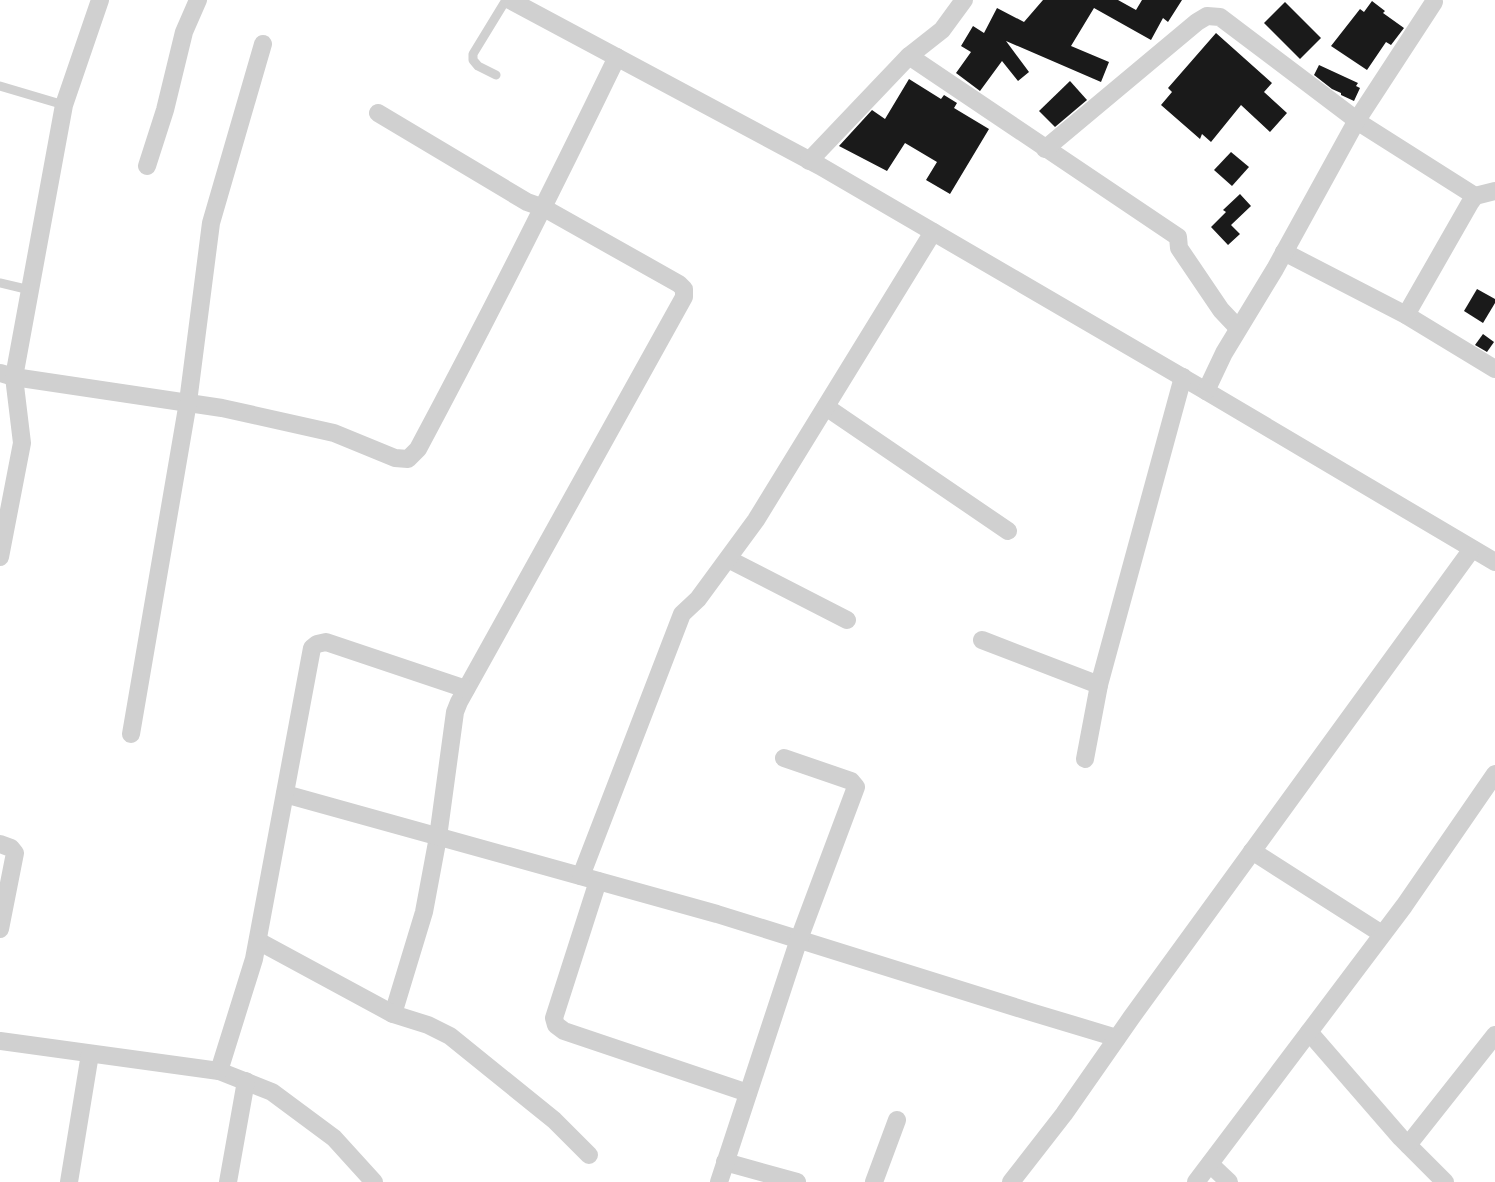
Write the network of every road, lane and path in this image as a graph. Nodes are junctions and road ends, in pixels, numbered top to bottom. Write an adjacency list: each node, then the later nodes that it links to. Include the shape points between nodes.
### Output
1 (100, 0): 12 (street)
2 (198, 0): 17 (street, via 184,32)
3 (506, 0): 10 (lane, via 473,54 478,66)
4 (510, 0): 9 (street)
5 (964, 0): 8 (street, via 942,30)
6 (1434, 2): 14 (street)
7 (263, 44): 31 (street, via 211,223)
8 (909, 56): 15 (street); 16 (street)
9 (617, 57): 16 (street); 20 (street)
10 (496, 75)
11 (0, 86): 12 (lane)
12 (64, 105): 24 (street)
13 (378, 114): 20 (street, via 527,202)
14 (1357, 120): 15 (street, via 1220,17 1207,16); 19 (street); 22 (street)
15 (1045, 149): 26 (street, via 1178,237 1179,248 1221,310)
16 (809, 160): 21 (street)
17 (147, 166)
18 (1495, 191): 19 (street)
19 (1475, 196): 25 (street)
20 (544, 208): 31 (street, via 418,449 408,459 395,458 334,433); 41 (street, via 679,284 684,289 684,297)
21 (934, 232): 29 (street); 32 (street)
22 (1284, 252): 25 (street); 26 (street)
23 (0, 283): 24 (lane)
24 (30, 290): 28 (street)
25 (1406, 315): 27 (street)
26 (1238, 328): 30 (street)
27 (1495, 369)
28 (7, 375): 31 (street); 35 (street, via 22,443)
29 (1183, 377): 30 (street); 40 (street)
30 (1206, 390): 34 (street)
31 (188, 402): 42 (street)
32 (826, 407): 33 (street); 36 (street)
33 (1008, 531)
34 (1472, 549): 37 (street); 49 (street)
35 (0, 557)
36 (728, 559): 38 (street); 50 (street, via 698,600 682,614)
37 (1495, 562)
38 (847, 620)
39 (982, 640): 40 (street)
40 (1099, 685): 44 (street)
41 (466, 689): 46 (street, via 326,642 317,644 312,648); 47 (street, via 455,712)
42 (130, 734)
43 (784, 758): 53 (street, via 850,781 856,787)
44 (1085, 758)
45 (1495, 774): 52 (street)
46 (285, 794): 47 (street); 54 (street)
47 (438, 837): 50 (street); 55 (street, via 424,912)
48 (0, 844): 51 (street, via 15,853)
49 (1252, 851): 52 (street); 58 (street)
50 (589, 878): 53 (street); 63 (street, via 554,1018 556,1025 564,1031)
51 (0, 928)
52 (1382, 934): 56 (street)
53 (800, 939): 58 (street); 63 (street)
54 (258, 941): 55 (street); 61 (street)
55 (393, 1014): 66 (street, via 450,1036 554,1120)
56 (1309, 1032): 65 (street); 68 (street)
57 (1495, 1034): 65 (street)
58 (1117, 1038): 75 (street)
59 (0, 1041): 60 (street)
60 (90, 1054): 61 (street); 69 (street)
61 (219, 1071): 62 (street)
62 (246, 1081): 70 (street); 71 (street, via 272,1092 334,1138)
63 (748, 1093): 67 (street)
64 (897, 1120): 74 (street)
65 (1408, 1145): 78 (street)
66 (589, 1155)
67 (725, 1162): 72 (street); 73 (street)
68 (1210, 1164): 76 (street); 77 (street)
69 (69, 1182)
70 (228, 1182)
71 (374, 1182)
72 (718, 1182)
73 (797, 1182)
74 (874, 1182)
75 (1011, 1182)
76 (1196, 1182)
77 (1229, 1182)
78 (1445, 1182)

